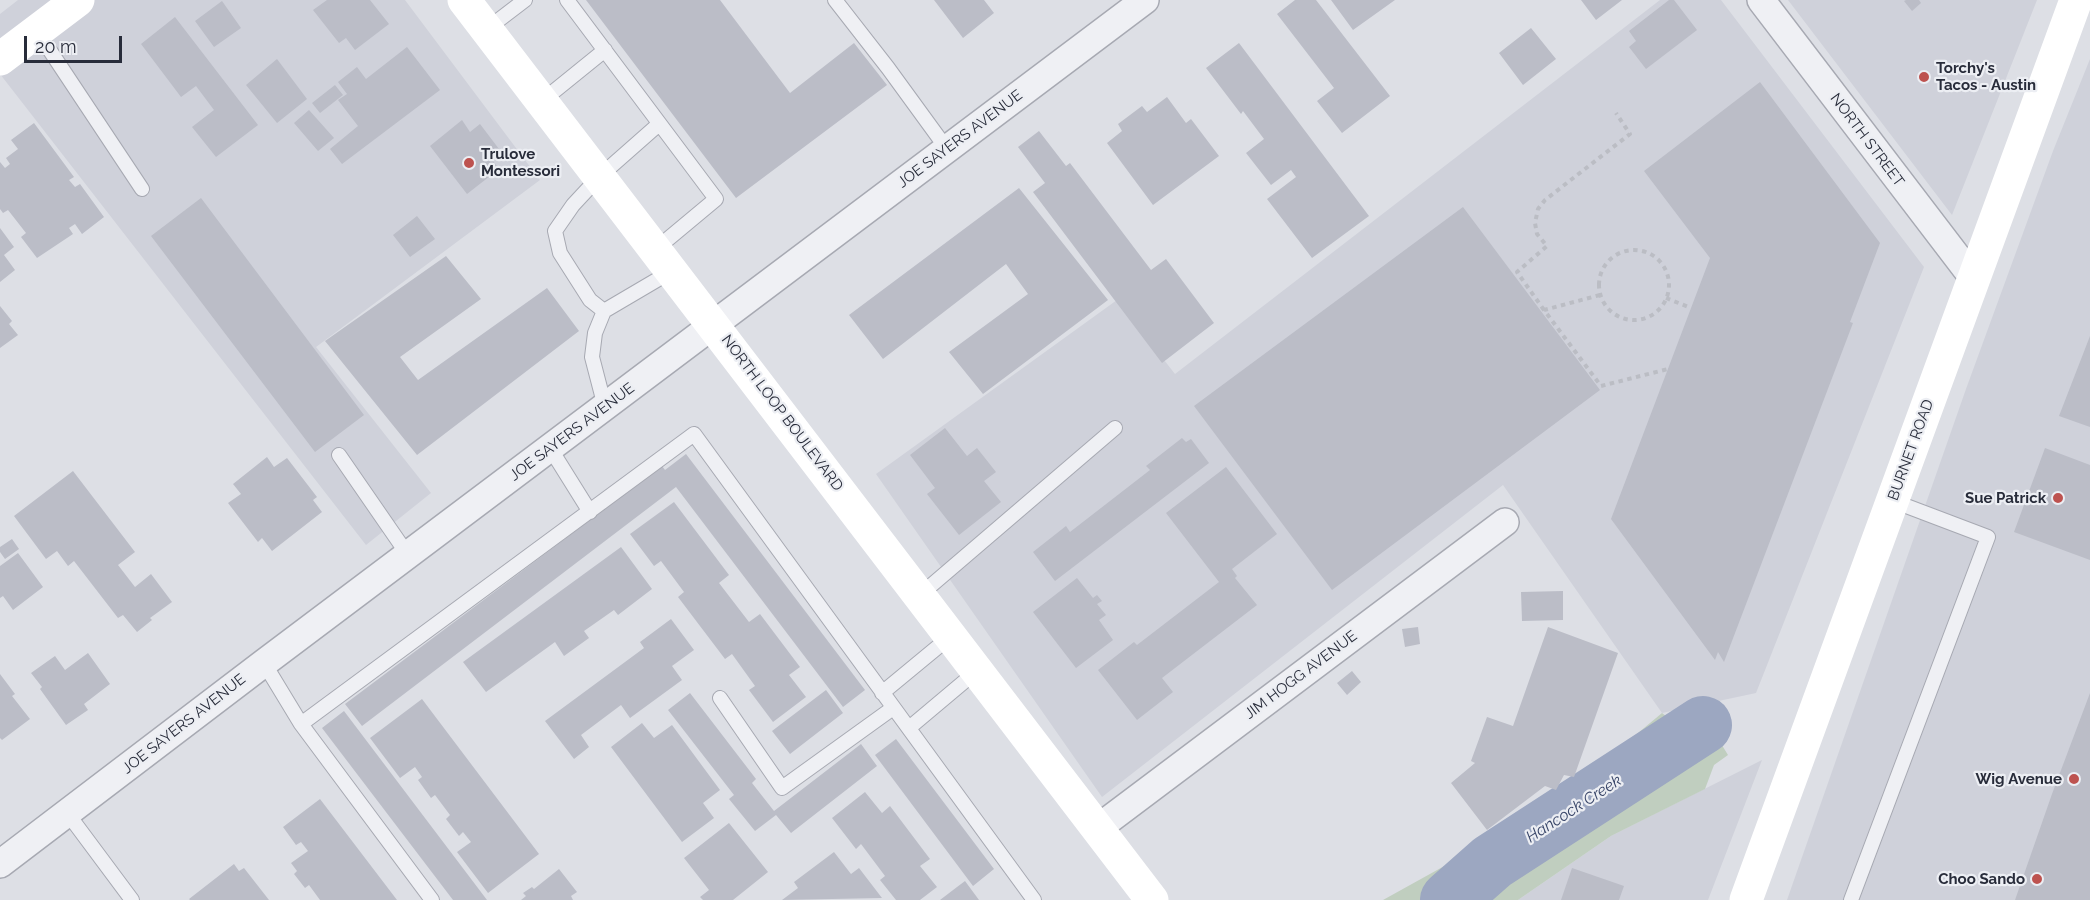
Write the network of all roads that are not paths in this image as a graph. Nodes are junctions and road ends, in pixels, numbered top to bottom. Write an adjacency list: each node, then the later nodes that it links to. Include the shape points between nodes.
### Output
1 (78, 0): 10 (street)
2 (464, 0): 9 (street, NORTH LOOP BOULEVARD)
3 (525, 0): 9 (lane)
4 (567, 0): 11 (lane)
5 (835, 0): 15 (lane)
6 (1145, 0): 15 (street, JOE SAYERS AVENUE)
7 (1761, 0): 19 (street, NORTH STREET)
8 (2076, 0): 19 (street, BURNET ROAD)
9 (487, 29): 13 (street, NORTH LOOP BOULEVARD)
10 (37, 31): 12 (street); 17 (lane)
11 (605, 50): 13 (lane); 14 (lane)
12 (0, 59)
13 (542, 101): 16 (street, NORTH LOOP BOULEVARD)
14 (659, 124): 16 (lane); 18 (lane, via 716,199)
15 (947, 149): 21 (street, JOE SAYERS AVENUE)
16 (600, 176): 18 (street, NORTH LOOP BOULEVARD); 20 (lane, via 555,231 560,253 590,300)
17 (142, 189)
18 (664, 260): 20 (lane); 21 (street, NORTH LOOP BOULEVARD)
19 (1974, 279): 26 (street, BURNET ROAD)
20 (604, 311): 22 (lane, via 595,333 592,357)
21 (714, 325): 22 (street, JOE SAYERS AVENUE); 30 (street, NORTH LOOP BOULEVARD)
22 (605, 407): 24 (street, JOE SAYERS AVENUE)
23 (1115, 428): 30 (lane)
24 (550, 448): 27 (lane); 29 (street, JOE SAYERS AVENUE)
25 (339, 455): 29 (lane)
26 (1892, 501): 42 (street, BURNET ROAD); 47 (lane, via 1988,537)
27 (590, 512): 34 (lane, via 694,434); 37 (lane)
28 (1504, 522): 40 (street, JIM HOGG AVENUE)
29 (408, 555): 32 (street, JOE SAYERS AVENUE)
30 (920, 595): 31 (street, NORTH LOOP BOULEVARD)
31 (951, 636): 33 (street, NORTH LOOP BOULEVARD); 34 (lane)
32 (264, 663): 37 (lane); 39 (street, JOE SAYERS AVENUE)
33 (978, 670): 38 (lane); 40 (street, NORTH LOOP BOULEVARD)
34 (882, 693): 36 (lane)
35 (720, 698): 36 (lane, via 782,788)
36 (893, 708): 38 (lane)
37 (301, 724): 44 (lane)
38 (909, 728): 45 (lane)
39 (68, 814): 41 (street, JOE SAYERS AVENUE); 43 (lane)
40 (1098, 828): 46 (street, NORTH LOOP BOULEVARD)
41 (0, 864)
42 (1750, 899)
43 (132, 900)
44 (432, 900)
45 (1034, 900)
46 (1152, 900)
47 (1851, 900)

